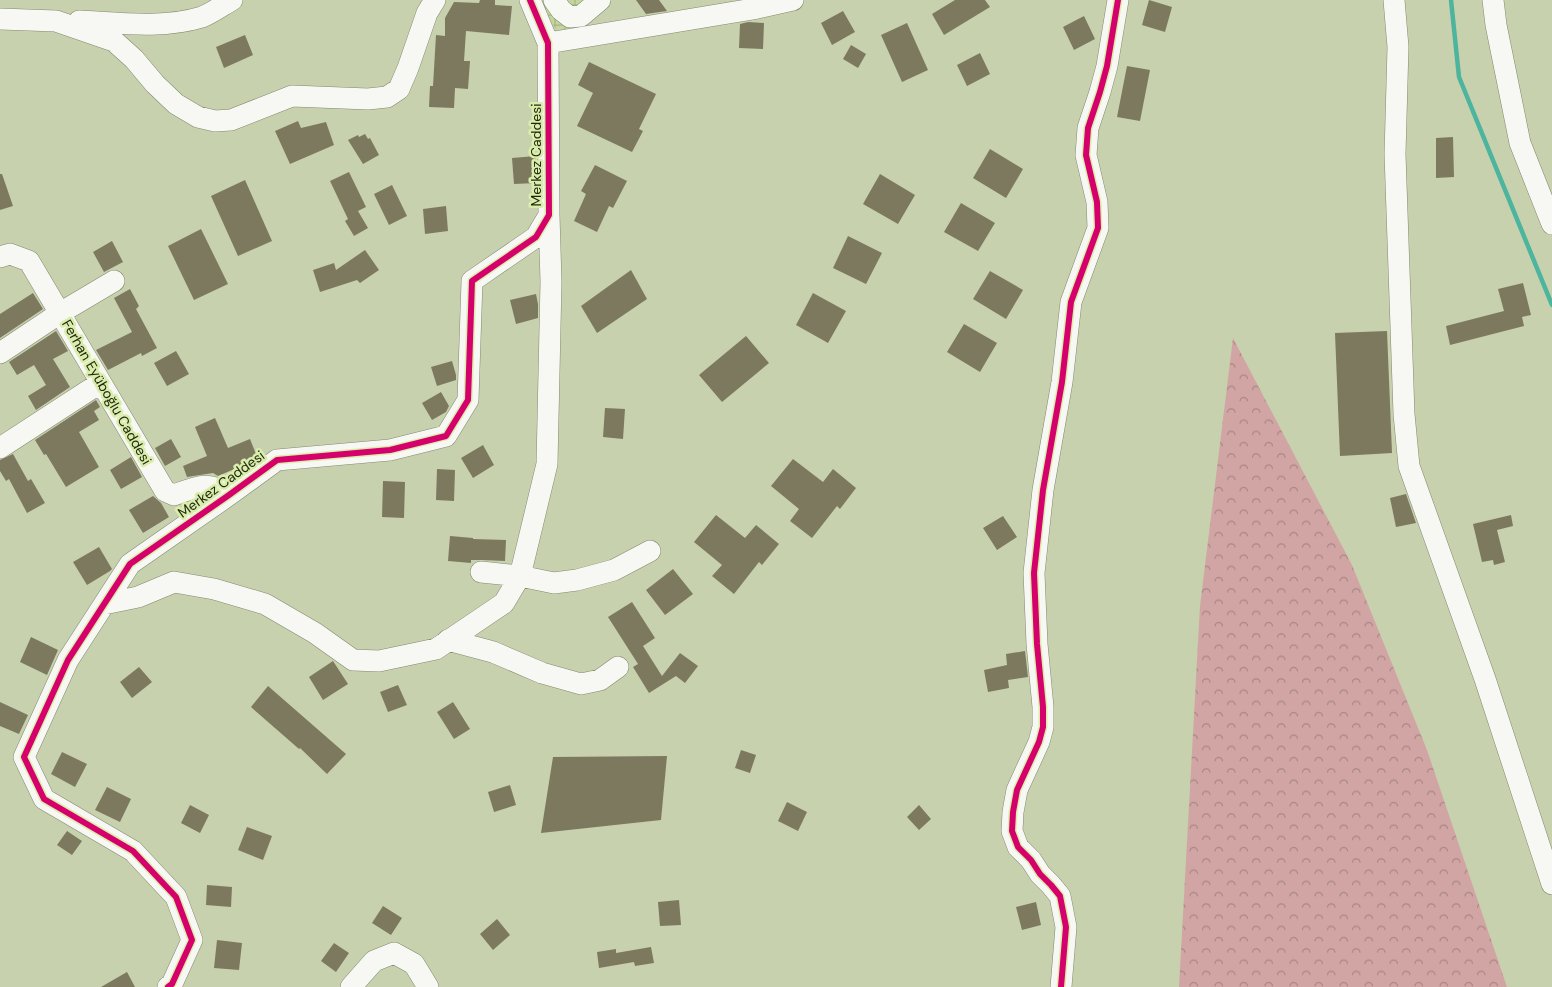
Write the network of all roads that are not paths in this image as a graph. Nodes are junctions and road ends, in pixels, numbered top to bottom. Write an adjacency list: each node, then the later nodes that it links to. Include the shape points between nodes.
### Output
1 (232, 0): 10 (street)
2 (530, 0): 13 (street, Merkez Caddesi)
3 (554, 0): 4 (street, via 570,17 581,16)
4 (600, 0)
5 (794, 0): 13 (street)
6 (1118, 0): 33 (street, via 1107,66 1088,128 1086,155 1097,202 1098,228 1071,302 1034,573 1044,727 1017,790 1013,812 1012,831 1018,847 1060,896 1066,927)
7 (1394, 0): 29 (street, via 1398,46 1396,163 1404,414 1409,466 1485,679)
8 (1493, 0): 15 (street, via 1520,143)
9 (428, 2): 12 (street, via 399,89 387,97 292,96 232,120 198,118 176,104 114,41)
10 (199, 8): 12 (street, via 176,22)
11 (0, 19): 12 (street)
12 (56, 21)
13 (548, 43): 14 (street, Merkez Caddesi)
14 (549, 215): 22 (street, Merkez Caddesi, via 536,237 472,281 468,400 446,436 390,450 277,460); 25 (street, via 551,282 547,464)
15 (1552, 224)
16 (0, 257): 18 (street, Ferhan Eyüboğlu Caddesi, via 10,254 29,261)
17 (114, 281): 18 (street)
18 (60, 313): 19 (street); 20 (street, Ferhan Eyüboğlu Caddesi)
19 (0, 353)
20 (100, 383): 21 (street); 22 (street, Ferhan Eyüboğlu Caddesi, via 166,491 174,495 200,485 220,488)
21 (0, 448)
22 (230, 495): 26 (street, Merkez Caddesi, via 130,564)
23 (650, 551): 25 (street, via 614,570 577,580 554,583)
24 (481, 572): 25 (street)
25 (520, 576): 27 (street, via 504,603)
26 (104, 604): 27 (street, via 138,597 174,582 214,589 265,604 353,660 379,661 436,649); 30 (street, Merkez Caddesi, via 68,660 24,757 44,799 133,851 176,897 192,940)
27 (448, 640): 28 (street, via 493,652 542,673 581,684 600,680)
28 (618, 666)
29 (1552, 884)
30 (168, 987)
31 (351, 987): 32 (street, via 374,961 394,953 414,964)
32 (428, 987)
33 (1061, 987)

